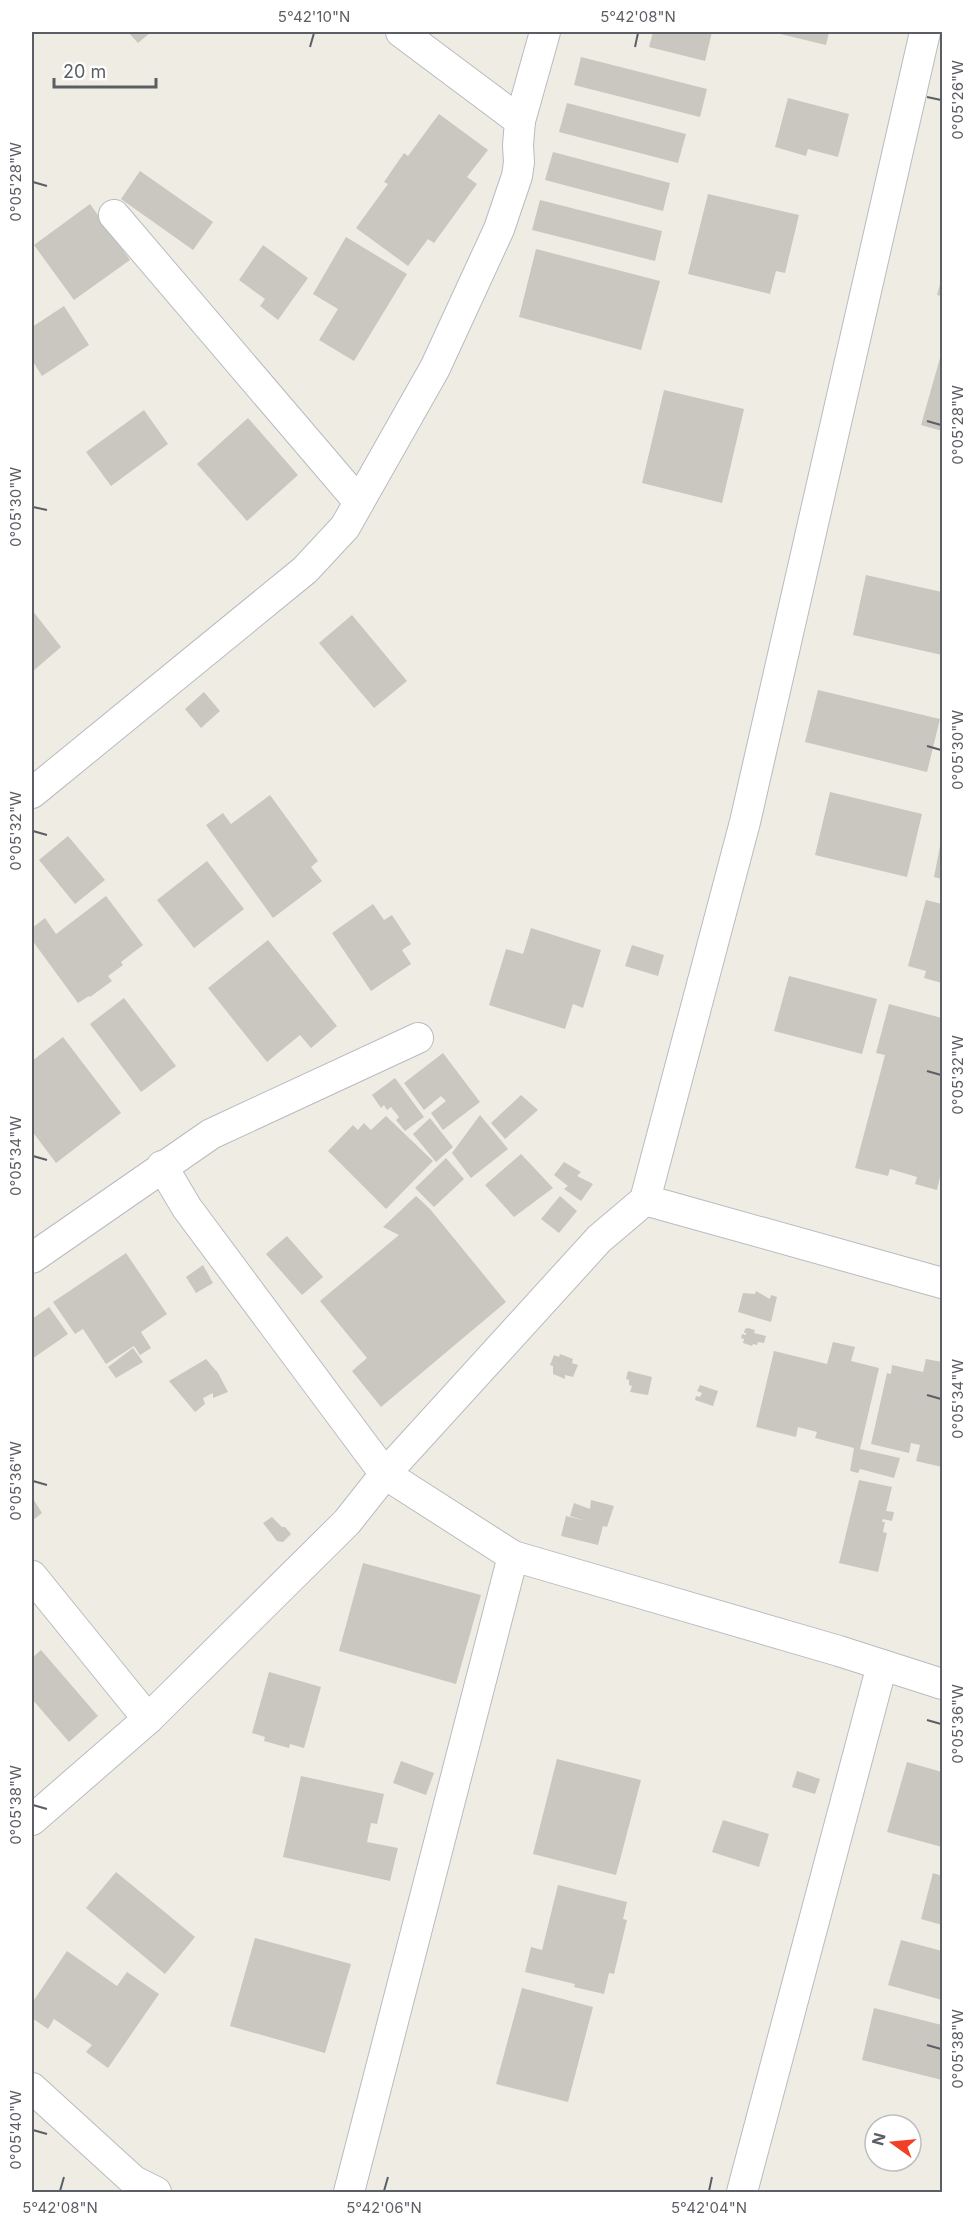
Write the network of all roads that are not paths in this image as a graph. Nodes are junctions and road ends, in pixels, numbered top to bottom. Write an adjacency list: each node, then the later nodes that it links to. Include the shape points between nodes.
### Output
1 (401, 32): 4 (street)
2 (545, 32): 4 (street)
3 (925, 32): 10 (street, via 745,822)
4 (520, 121): 6 (street, via 517,176 499,229 435,368)
5 (114, 215): 6 (street)
6 (359, 502): 7 (street, via 345,527 304,570)
7 (32, 793)
8 (418, 1038): 9 (street, via 211,1134)
9 (162, 1166): 11 (street); 13 (street, via 187,1209)
10 (645, 1200): 12 (street); 13 (street, via 599,1239)
11 (32, 1258)
12 (942, 1283)
13 (385, 1474): 14 (street); 18 (street, via 347,1522)
14 (513, 1556): 16 (street); 22 (street)
15 (32, 1576): 18 (street)
16 (882, 1665): 17 (street); 23 (street)
17 (942, 1684)
18 (148, 1719): 19 (street)
19 (32, 1820)
20 (32, 2088): 21 (street, via 134,2181)
21 (156, 2193)
22 (350, 2193)
23 (742, 2193)

